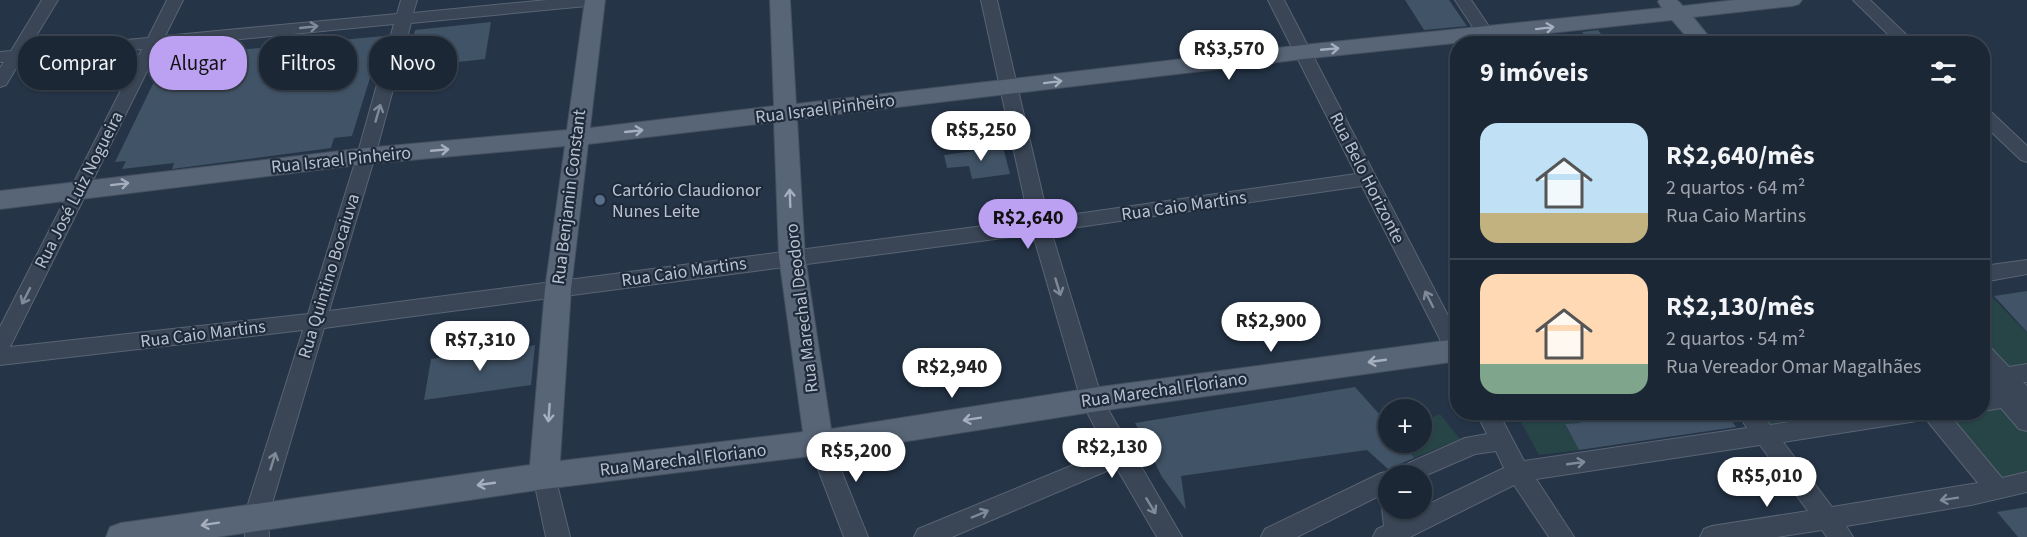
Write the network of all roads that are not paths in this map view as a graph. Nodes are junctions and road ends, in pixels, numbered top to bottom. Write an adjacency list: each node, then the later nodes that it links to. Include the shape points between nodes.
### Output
1 (50, 0): 23 (street)
2 (175, 0): 12 (street, Rua José Luiz Nogueira)
3 (595, 0): 11 (street); 28 (main road, Rua Benjamin Constant)
4 (780, 0): 26 (main road, Rua Marechal Deodoro)
5 (988, 0): 25 (street)
6 (1276, 0): 21 (street, Rua Belo Horizonte)
7 (1463, 0): 14 (street)
8 (1792, 0): 10 (main road, Rua Israel Pinheiro)
9 (1861, 0): 18 (street)
10 (1666, 6): 15 (main road, Rua Israel Pinheiro, one-way to 10); 16 (main road); 17 (main road)
11 (407, 9): 13 (street, one-way to 11); 29 (street, Rua Quintino Bocaiuva, one-way to 11)
12 (157, 36)
13 (206, 36)
14 (1488, 36)
15 (1506, 36)
16 (1688, 36)
17 (1697, 36)
18 (1899, 36)
19 (1450, 42): 21 (main road, Rua Israel Pinheiro, one-way to 19)
20 (149, 43): 23 (street)
21 (1303, 52): 25 (main road, Rua Israel Pinheiro, one-way to 21); 31 (street, Rua Belo Horizonte)
22 (149, 53): 32 (street, Rua José Luiz Nogueira)
23 (8, 56): 24 (street)
24 (0, 81)
25 (1010, 87): 26 (main road, Rua Israel Pinheiro); 34 (street)
26 (787, 114): 28 (main road, Rua Israel Pinheiro, one-way to 26); 35 (main road, Rua Marechal Deodoro, one-way to 26)
27 (1990, 121): 30 (street)
28 (577, 137): 29 (main road, Rua Israel Pinheiro, one-way to 28); 40 (main road, Rua Benjamin Constant)
29 (366, 156): 32 (main road, Rua Israel Pinheiro, one-way to 29); 41 (street, Rua Quintino Bocaiuva)
30 (2027, 156)
31 (1368, 179): 34 (street, Rua Caio Martins); 42 (street, Rua Belo Horizonte, one-way to 31)
32 (80, 189): 33 (main road, Rua Israel Pinheiro); 43 (street, Rua José Luiz Nogueira, one-way to 43)
33 (0, 200)
34 (1040, 226): 35 (street, Rua Caio Martins); 51 (street, one-way to 51)
35 (792, 257): 40 (street, Rua Caio Martins); 60 (main road, Rua Marechal Deodoro)
36 (2027, 267): 37 (street)
37 (1990, 273)
38 (2027, 280): 39 (street)
39 (1990, 285)
40 (558, 289): 41 (street, Rua Caio Martins); 64 (main road, Rua Benjamin Constant, one-way to 64)
41 (315, 321): 45 (street, Rua Caio Martins); 68 (street, Rua Quintino Bocaiuva, one-way to 41)
42 (1450, 338)
43 (0, 347)
44 (1450, 353): 51 (main road, Rua Marechal Floriano, one-way to 51)
45 (0, 357)
46 (1990, 360): 48 (street)
47 (2027, 373): 48 (street)
48 (2005, 376): 50 (street)
49 (1990, 378): 50 (street)
50 (2016, 399): 52 (street); 57 (street)
51 (1092, 400): 60 (main road, Rua Marechal Floriano, one-way to 60); 61 (street)
52 (1990, 401)
53 (1491, 420): 59 (street)
54 (1754, 420): 58 (street)
55 (1869, 420): 58 (street)
56 (1940, 420): 67 (street)
57 (2027, 422)
58 (1766, 437): 63 (street, one-way to 58); 70 (street)
59 (1502, 441): 62 (street, via 1473,445); 63 (street)
60 (819, 443): 64 (main road, Rua Marechal Floriano); 73 (street, Rua Marechal Deodoro)
61 (1121, 455): 74 (street, one-way to 61); 75 (street, one-way to 75)
62 (1426, 465)
63 (1518, 472): 69 (street); 77 (street)
64 (544, 476): 68 (main road, Rua Marechal Floriano, one-way to 68); 72 (street, Rua Benjamin Constant)
65 (2027, 482): 67 (street)
66 (1378, 485): 76 (street)
67 (1996, 489): 70 (street, one-way to 70)
68 (257, 527): 71 (main road, Rua Marechal Floriano, one-way to 71)
69 (1393, 528)
70 (1834, 528): 78 (street)
71 (121, 537)
72 (558, 537)
73 (856, 537)
74 (926, 537)
75 (1170, 537)
76 (1273, 537)
77 (1562, 537)
78 (1712, 537)

